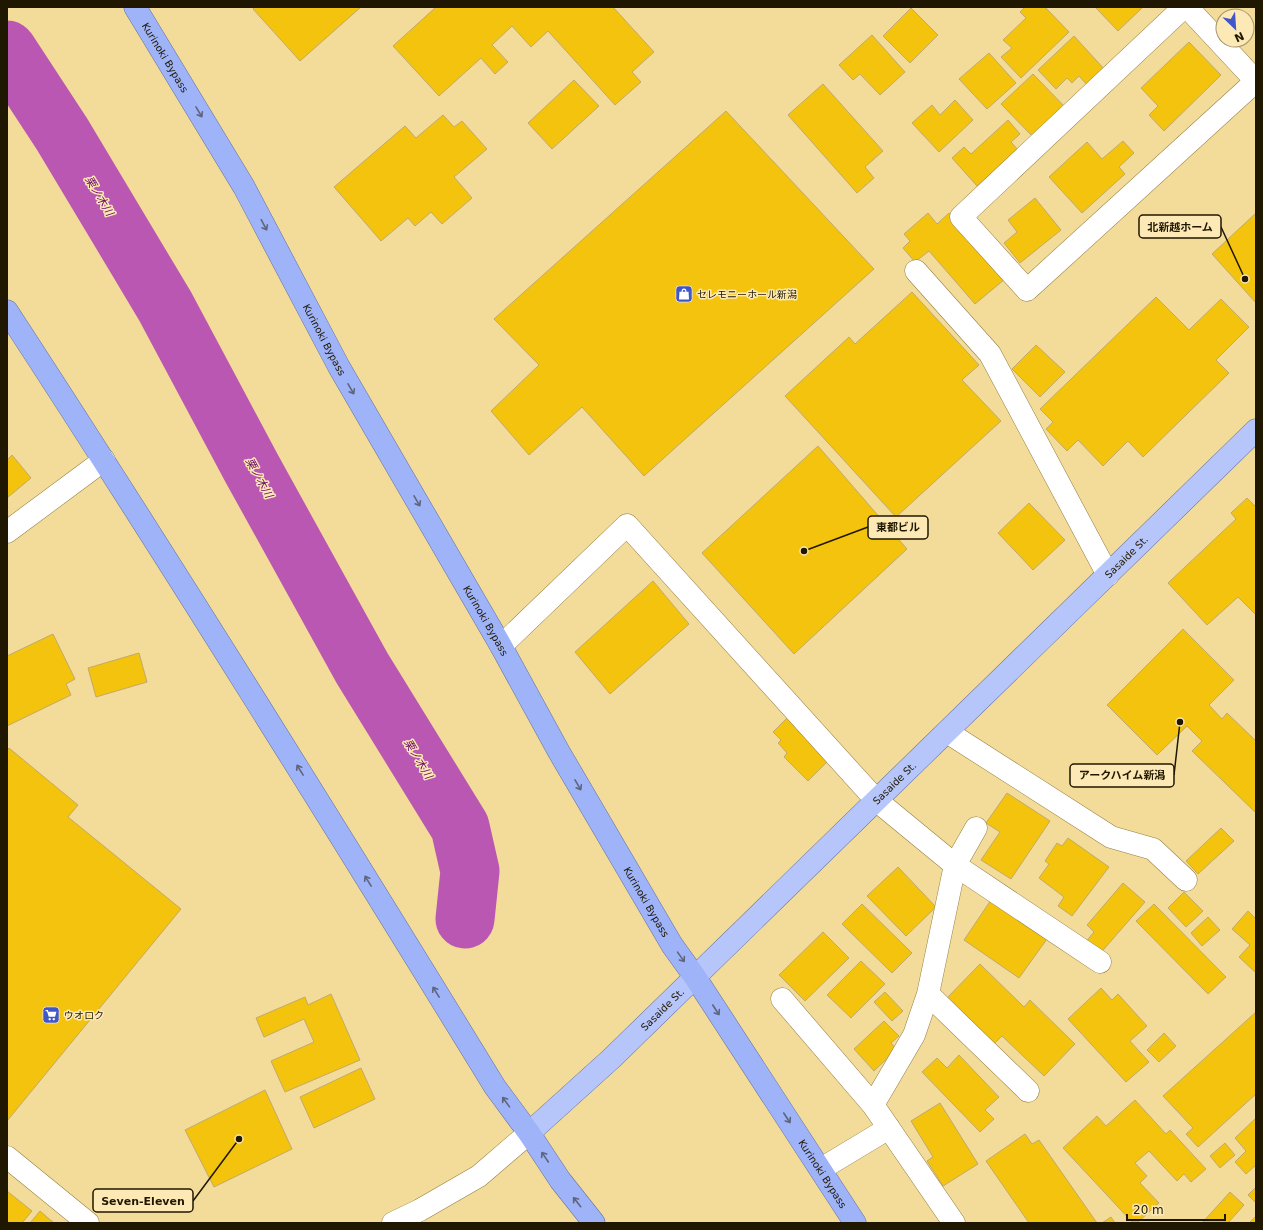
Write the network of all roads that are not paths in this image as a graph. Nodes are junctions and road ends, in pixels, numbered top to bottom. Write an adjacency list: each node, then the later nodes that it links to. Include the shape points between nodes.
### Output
1 (135, 7): 11 (highway, Kurinoki Bypass, one-way to 11, via 244,187 339,367)
2 (1184, 7): 4 (street, via 961,217 1027,290)
3 (1187, 7): 4 (street)
4 (1256, 81)
5 (916, 271): 10 (street, via 990,354)
6 (7, 311): 8 (highway)
7 (1256, 430): 10 (main road, Sasaide St.)
8 (104, 460): 9 (street); 24 (highway, one-way to 8, via 495,1087 297,764)
9 (7, 532)
10 (1108, 575): 12 (main road, Sasaide St.)
11 (501, 646): 13 (street, via 627,525); 18 (highway, Kurinoki Bypass, one-way to 18, via 562,758 672,945)
12 (947, 732): 13 (main road, Sasaide St.); 16 (street, via 1111,838 1154,849)
13 (876, 800): 15 (street); 18 (main road, Sasaide St.)
14 (976, 828): 15 (street)
15 (955, 865): 17 (street); 19 (street)
16 (1186, 880)
17 (1100, 962)
18 (695, 977): 24 (main road, Sasaide St., via 612,1058); 26 (highway, Kurinoki Bypass, one-way to 26)
19 (928, 994): 21 (street); 22 (street, via 914,1035)
20 (782, 999): 22 (street)
21 (1028, 1091)
22 (873, 1105): 23 (street)
23 (889, 1128): 26 (street); 31 (street)
24 (529, 1133): 28 (street, via 479,1176); 29 (highway, one-way to 24, via 560,1180)
25 (7, 1157): 27 (street)
26 (821, 1169): 30 (highway, Kurinoki Bypass)
27 (88, 1223)
28 (392, 1223)
29 (594, 1223)
30 (855, 1223)
31 (954, 1223)

